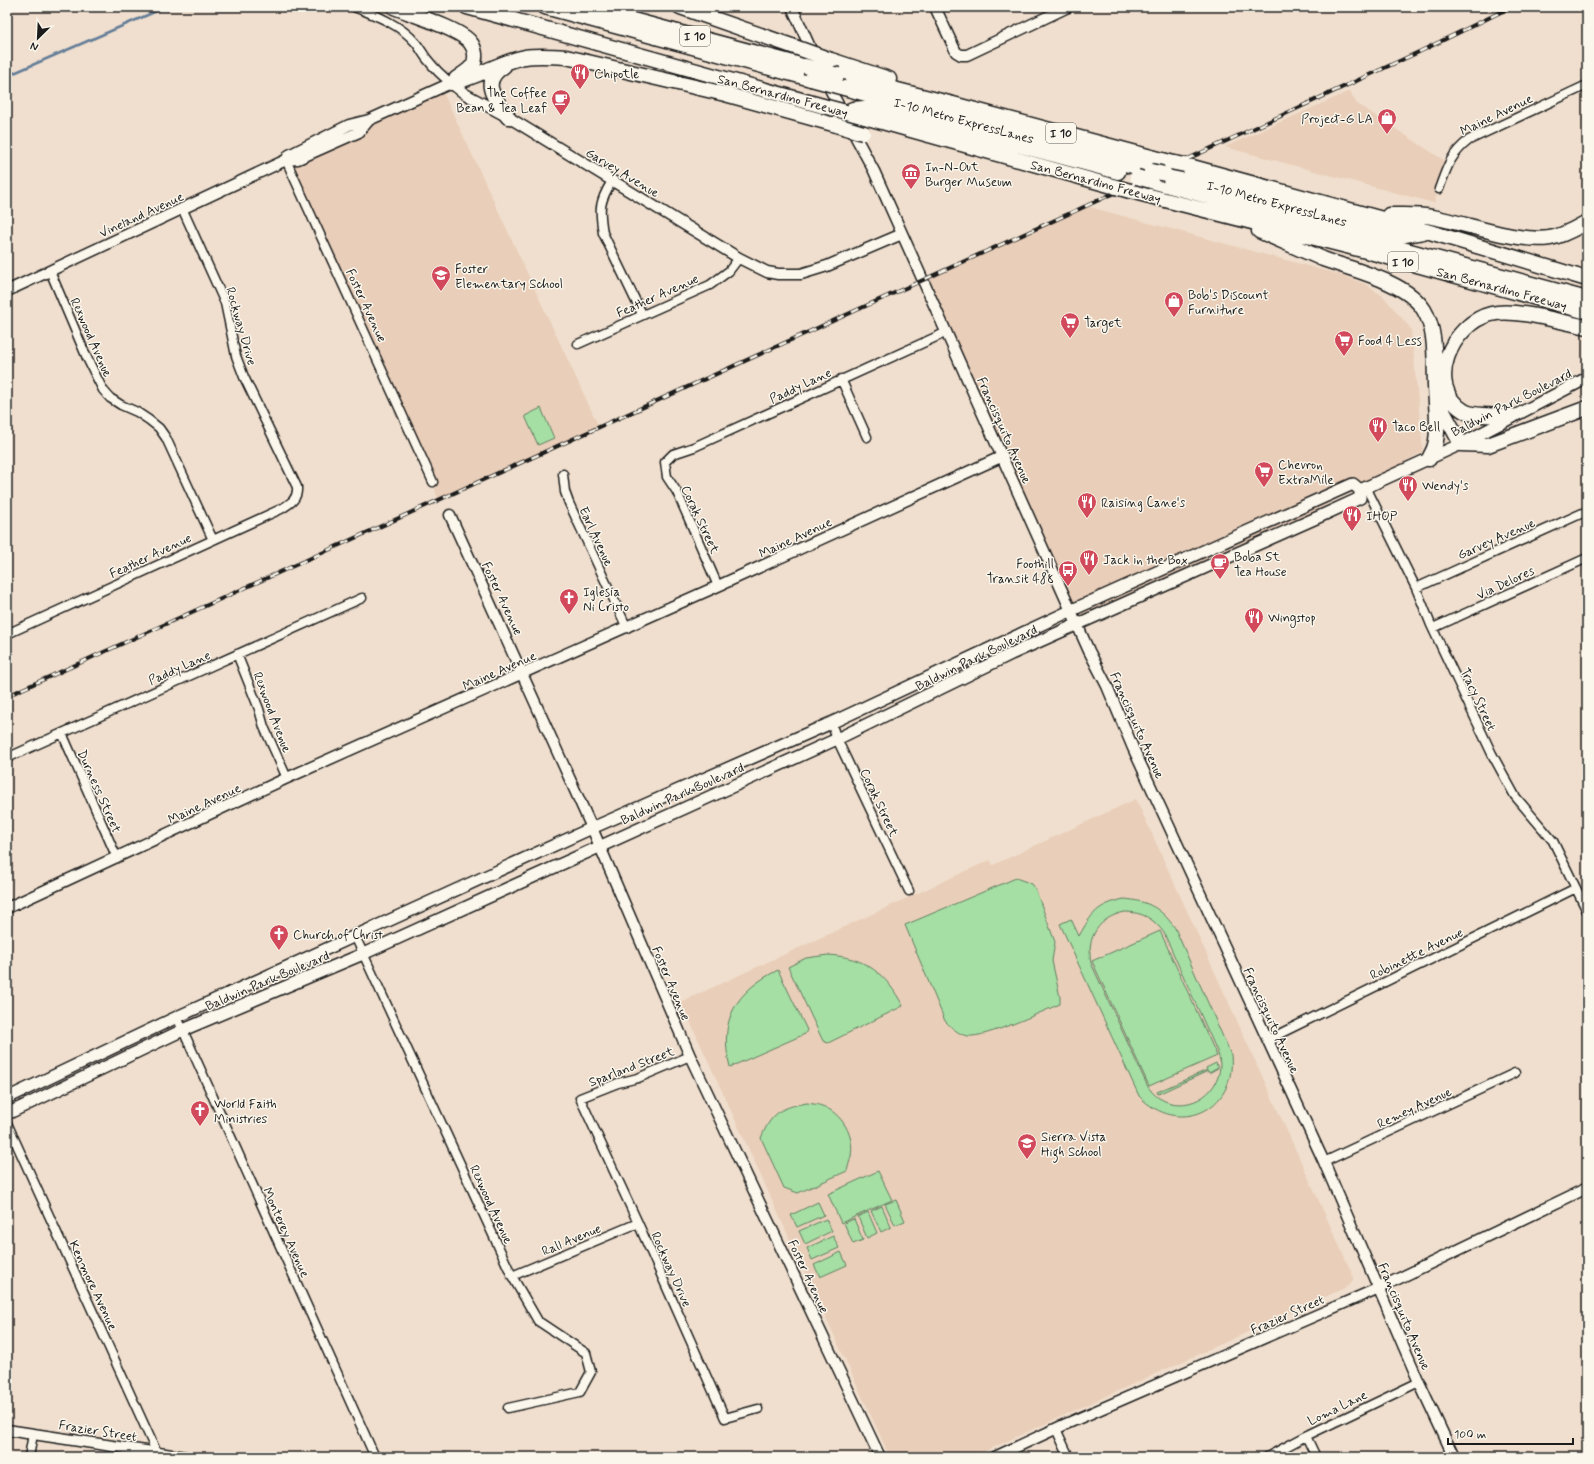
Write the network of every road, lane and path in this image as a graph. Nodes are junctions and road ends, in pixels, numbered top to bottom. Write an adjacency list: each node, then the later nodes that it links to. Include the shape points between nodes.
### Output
1 (354, 7): 12 (street, Garvey Avenue, via 406,33)
2 (394, 7): 12 (highway, via 460,34 470,41 475,55 472,66)
3 (467, 7): 15 (highway, San Bernardino Freeway / I 10, bridge)
4 (545, 7): 11 (highway, I-10 Metro ExpressLanes, bridge, via 811,79)
5 (584, 7): 11 (highway, I 10, bridge, via 805,66)
6 (680, 7): 14 (highway, bridge)
7 (792, 7): 27 (street, Francisquito Avenue, via 829,88 874,171)
8 (935, 7): 9 (street, via 956,52 961,55 967,55)
9 (1068, 7)
10 (512, 61): 12 (highway, via 466,80); 16 (highway, via 497,71 490,86 493,96); 17 (highway, bridge, via 525,57 551,56 589,62 725,94 863,133)
11 (841, 82): 14 (highway, I 10); 19 (highway, I-10 Metro ExpressLanes)
12 (451, 83): 16 (street, Garvey Avenue, via 464,94); 18 (street, Vineland Avenue, via 369,120 349,125 289,155)
13 (1587, 85): 21 (street, Maine Avenue, via 1469,140 1457,149 1450,159)
14 (953, 104): 19 (highway, I 10)
15 (852, 112): 17 (highway, San Bernardino Freeway / I 10); 19 (highway, I-10 Metro ExpressLanes, bridge, via 875,107 1137,177)
16 (508, 117): 20 (street, Garvey Avenue)
17 (894, 125): 23 (highway, San Bernardino Freeway / I 10)
18 (286, 160): 22 (street, Vineland Avenue); 49 (street, Foster Avenue)
19 (1159, 172): 24 (highway, I 10, bridge, via 1185,165); 26 (highway, I-10 Metro ExpressLanes, via 1399,236); 32 (highway, I-10 Metro ExpressLanes)
20 (612, 181): 28 (street, Garvey Avenue); 34 (street, via 602,200 603,233)
21 (1439, 189)
22 (182, 208): 29 (street, Vineland Avenue); 51 (street, Rockway Drive, via 225,303 236,356 244,377 298,487)
23 (1218, 214): 33 (highway, San Bernardino Freeway / I 10, via 1366,251); 40 (highway, via 1384,281 1416,300 1430,322)
24 (1363, 214): 25 (highway, via 1431,216 1531,238 1558,236); 26 (highway, I 10)
25 (1587, 222)
26 (1430, 232): 30 (highway, I 10)
27 (902, 234): 28 (street, Garvey Avenue, via 827,266 801,274 767,272); 36 (street, Francisquito Avenue)
28 (740, 258): 34 (street, Feather Avenue, via 729,271 710,285)
29 (50, 271): 31 (street, Vineland Avenue); 54 (street, Rexwood Avenue, via 103,390 110,398 137,412 159,428)
30 (1587, 279)
31 (7, 291)
32 (1587, 299)
33 (1587, 312)
34 (642, 314): 37 (street, Feather Avenue)
35 (1587, 326): 42 (highway, via 1502,312 1478,319 1459,334 1447,356 1444,372 1445,385 1452,398 1464,411 1479,415)
36 (947, 332): 39 (street, Paddy Lane); 45 (street, Francisquito Avenue)
37 (578, 344)
38 (1587, 378): 42 (main road, Baldwin Park Boulevard)
39 (841, 379): 43 (street); 47 (street, Paddy Lane, via 694,447 673,454)
40 (1436, 398): 44 (highway); 46 (highway, via 1436,439)
41 (1587, 408): 44 (highway, via 1488,445)
42 (1512, 416): 44 (main road, Baldwin Park Boulevard)
43 (867, 437)
44 (1461, 444): 46 (main road, Baldwin Park Boulevard)
45 (1003, 456): 58 (street, Maine Avenue); 61 (street, Francisquito Avenue)
46 (1429, 459): 50 (main road, Baldwin Park Boulevard)
47 (665, 462): 58 (street, Corak Street, via 667,477 677,492)
48 (563, 474): 63 (street, Earl Avenue, via 569,503)
49 (433, 482)
50 (1363, 488): 55 (main road, Baldwin Park Boulevard, via 1354,484); 57 (main road, Baldwin Park Boulevard, via 1360,498); 59 (street, Tracy Street)
51 (298, 493): 54 (street, Feather Avenue, via 295,500 281,509)
52 (1587, 511): 59 (street, Garvey Avenue)
53 (450, 515): 67 (street, Foster Avenue)
54 (213, 540): 65 (street, Feather Avenue)
55 (1228, 541): 57 (main road, via 1192,567); 61 (main road, Baldwin Park Boulevard)
56 (1587, 558): 64 (street, Via Delores)
57 (1187, 575): 62 (main road, Baldwin Park Boulevard)
58 (718, 586): 63 (street, Maine Avenue)
59 (1416, 588): 64 (street, Tracy Street)
60 (362, 598): 66 (street, Paddy Lane)
61 (1072, 610): 62 (street, Francisquito Avenue); 68 (main road, Baldwin Park Boulevard)
62 (1078, 624): 70 (main road, Baldwin Park Boulevard); 84 (street, Francisquito Avenue)
63 (627, 628): 67 (street, Maine Avenue)
64 (1433, 628): 76 (street, Tracy Street, via 1492,754 1515,796 1553,841)
65 (7, 634)
66 (237, 654): 69 (street, Paddy Lane); 72 (street, Rexwood Avenue, via 264,727)
67 (523, 674): 72 (street, Maine Avenue); 73 (street, Foster Avenue)
68 (831, 723): 70 (street, Corak Street); 73 (main road, Baldwin Park Boulevard)
69 (62, 733): 71 (street, Paddy Lane); 75 (street, Durness Street)
70 (837, 739): 74 (main road, Baldwin Park Boulevard); 77 (street, Corak Street)
71 (7, 758)
72 (287, 778): 75 (street, Maine Avenue)
73 (592, 828): 74 (street, Foster Avenue); 80 (main road, Baldwin Park Boulevard)
74 (600, 846): 81 (main road, Baldwin Park Boulevard); 85 (street, Foster Avenue)
75 (117, 858): 78 (street, Maine Avenue)
76 (1576, 888): 79 (street, Tracy Street); 84 (street, Robinette Avenue)
77 (909, 891)
78 (7, 908)
79 (1587, 911)
80 (355, 936): 81 (street, Rexwood Avenue); 82 (main road, Baldwin Park Boulevard)
81 (363, 954): 83 (main road, Baldwin Park Boulevard); 94 (street, Rexwood Avenue)
82 (177, 1017): 83 (street, Monterey Avenue); 87 (main road, Baldwin Park Boulevard)
83 (183, 1030): 89 (main road, Baldwin Park Boulevard); 106 (street, Monterey Avenue)
84 (1267, 1040): 91 (street, Francisquito Avenue)
85 (690, 1056): 88 (street, Sparland Street, via 638,1078); 107 (street, Foster Avenue)
86 (1515, 1073): 91 (street, Remey Avenue)
87 (7, 1098)
88 (580, 1098): 93 (street, Rockway Drive)
89 (7, 1114)
90 (7, 1123): 103 (street, Kenmore Avenue)
91 (1324, 1162): 95 (street, Francisquito Avenue)
92 (1587, 1188): 95 (street, Frazier Street)
93 (638, 1223): 94 (street, Rall Avenue); 98 (street, Rockway Drive, via 725,1418)
94 (512, 1276): 97 (street, Rexwood Avenue, via 538,1321 586,1353 591,1372 580,1392)
95 (1379, 1288): 96 (street, Francisquito Avenue); 99 (street, Frazier Street)
96 (1419, 1382): 102 (street, Loma Lane); 112 (street, Francisquito Avenue)
97 (508, 1408)
98 (758, 1409)
99 (1056, 1429): 108 (street, Frazier Street); 109 (street)
100 (7, 1430): 101 (street, Frazier Street)
101 (33, 1434): 103 (street, Frazier Street); 104 (street)
102 (1306, 1436): 110 (street, Loma Lane); 111 (street)
103 (157, 1455): 105 (street, Frazier Street)
104 (29, 1457)
105 (185, 1457)
106 (375, 1457)
107 (880, 1457)
108 (995, 1457)
109 (1068, 1457)
110 (1267, 1457)
111 (1316, 1457)
112 (1454, 1457)

